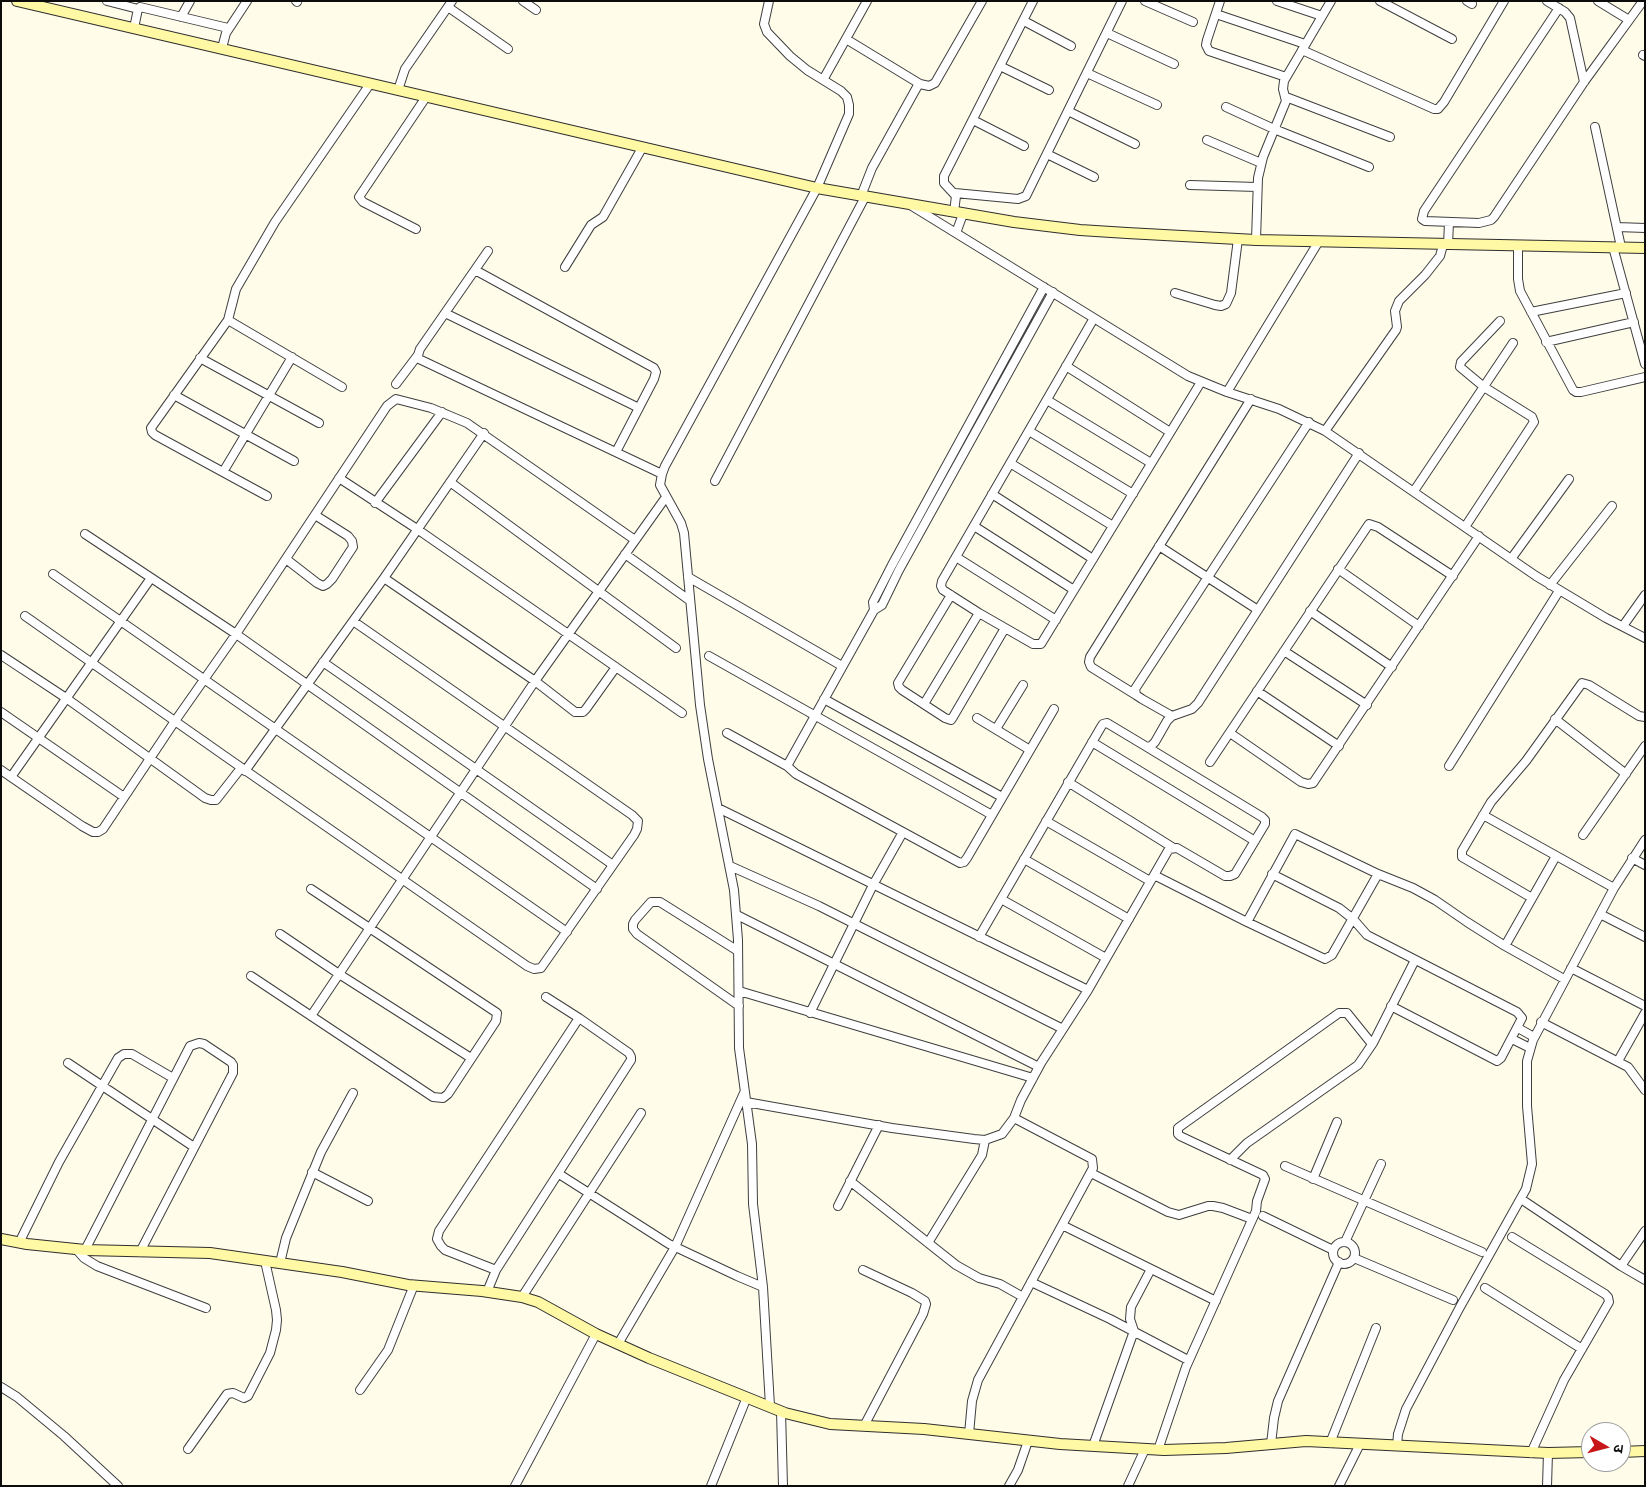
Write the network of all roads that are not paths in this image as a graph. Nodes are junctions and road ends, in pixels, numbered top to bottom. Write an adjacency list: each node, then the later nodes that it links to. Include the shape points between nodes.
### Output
1 (16, 1): 30 (street)
2 (107, 1): 21 (street)
3 (190, 1): 26 (street)
4 (247, 1): 31 (street)
5 (523, 1): 23 (street)
6 (769, 1): 43 (street, via 764,24 767,32 790,56)
7 (867, 1): 33 (street)
8 (982, 1): 47 (street, via 935,83 929,86)
9 (1033, 1): 28 (street)
10 (1122, 1): 32 (street)
11 (1145, 1): 29 (street)
12 (1220, 1): 24 (street)
13 (1277, 1): 25 (street)
14 (1331, 1): 25 (street)
15 (1380, 1): 34 (street)
16 (1504, 1): 37 (street, via 1438,109)
17 (1547, 1): 22 (street)
18 (1643, 1): 27 (street)
19 (1599, 2): 27 (street)
20 (450, 4): 38 (street); 45 (street)
21 (135, 8): 26 (street); 30 (street)
22 (1559, 8): 44 (street, via 1570,18); 72 (street, via 1422,216 1425,221)
23 (536, 10)
24 (1216, 14): 37 (street); 42 (street, via 1206,45 1209,52)
25 (1322, 16): 37 (street)
26 (180, 17): 31 (street)
27 (1630, 20): 44 (street)
28 (1024, 21): 36 (street); 40 (street)
29 (1193, 22)
30 (135, 25): 35 (street)
31 (227, 31): 35 (street)
32 (1107, 33): 39 (street); 41 (street)
33 (846, 39): 43 (street); 47 (street)
34 (1452, 39)
35 (222, 45): 46 (street)
36 (1071, 46)
37 (1304, 47): 42 (street)
38 (508, 49)
39 (1174, 64)
40 (1000, 66): 48 (street); 54 (street)
41 (1087, 73): 51 (street); 53 (street)
42 (1286, 78): 50 (street, via 1283,89)
43 (823, 80): 66 (street, via 847,97 849,114)
44 (1584, 82): 72 (street, via 1494,217 1479,223)
45 (400, 83): 46 (street); 49 (street)
46 (370, 84): 93 (street, via 275,222 236,289)
47 (920, 84): 69 (street, via 866,180)
48 (1049, 90)
49 (426, 97): 61 (street); 74 (street, via 359,198)
50 (1286, 97): 56 (street); 57 (street)
51 (1156, 105)
52 (1226, 107): 56 (street)
53 (1068, 112): 59 (street); 62 (street)
54 (973, 120): 60 (street); 71 (street, via 943,180)
55 (1595, 127): 78 (street)
56 (1274, 129): 63 (street); 64 (street)
57 (1390, 137)
58 (1207, 140): 63 (street)
59 (1134, 144)
60 (1024, 146)
61 (642, 148): 66 (street); 84 (street, via 603,217 591,225)
62 (1048, 154): 65 (street); 71 (street, via 1022,199)
63 (1261, 163): 68 (street)
64 (1369, 167)
65 (1094, 177)
66 (819, 185): 69 (street); 134 (street)
67 (1190, 185): 68 (street)
68 (1257, 187): 76 (street)
69 (863, 194): 70 (street); 137 (street)
70 (910, 205): 71 (street); 75 (street)
71 (957, 205): 75 (street); 77 (street, via 1080,230)
72 (1449, 226): 80 (street)
73 (1645, 228): 78 (street)
74 (416, 229)
75 (956, 233): 86 (street)
76 (1256, 237): 77 (street); 79 (street)
77 (1238, 239): 88 (street, via 1231,293 1226,304 1215,305)
78 (1618, 240): 81 (street); 82 (street); 89 (street)
79 (1319, 241): 80 (street); 110 (street)
80 (1446, 243): 81 (street); 121 (street, via 1425,276 1399,301 1395,311 1396,330)
81 (1518, 246): 90 (street, via 1519,285)
82 (1645, 248)
83 (488, 251): 85 (street)
84 (565, 267)
85 (475, 270): 91 (street); 115 (street, via 654,368 654,379)
86 (1044, 287): 87 (street); 102 (street)
87 (1053, 292): 92 (street); 104 (street)
88 (1174, 293)
89 (1626, 293): 90 (street); 95 (street)
90 (1531, 312): 96 (street)
91 (445, 313): 98 (street); 115 (street)
92 (1094, 318): 103 (street); 106 (street)
93 (228, 320): 99 (street); 100 (street)
94 (1500, 321): 108 (street, via 1460,365 1461,370)
95 (1634, 322): 96 (street); 101 (street)
96 (1546, 342): 105 (street, via 1576,392)
97 (1513, 343): 108 (street)
98 (418, 355): 107 (street); 126 (street, via 423,362)
99 (292, 357): 109 (street); 112 (street)
100 (200, 358): 111 (street); 112 (street)
101 (1645, 364)
102 (1000, 366): 104 (street); 117 (street)
103 (1066, 366): 114 (street); 123 (street)
104 (1009, 371): 118 (street)
105 (1645, 377)
106 (1201, 382): 110 (street); 123 (street)
107 (396, 384)
108 (1484, 387): 139 (street); 150 (street, via 1534,422)
109 (342, 388)
110 (1227, 392): 113 (street)
111 (174, 395): 125 (street); 132 (street, via 151,428 152,432)
112 (268, 395): 120 (street); 125 (street)
113 (1251, 399): 119 (street); 155 (street)
114 (1046, 400): 122 (street); 130 (street)
115 (639, 408): 126 (street)
116 (442, 412): 124 (street, via 468,422); 135 (street, via 396,398 387,406); 144 (street)
117 (974, 416): 118 (street); 131 (street)
118 (981, 422): 133 (street)
119 (1309, 422): 121 (street); 165 (street)
120 (319, 423)
121 (1325, 430): 127 (street)
122 (1029, 431): 129 (street); 141 (street)
123 (1170, 432): 130 (street)
124 (484, 433): 138 (street); 154 (street)
125 (246, 434): 128 (street); 132 (street)
126 (616, 452): 134 (street)
127 (1359, 453): 139 (street); 175 (street)
128 (294, 461)
129 (1010, 463): 140 (street); 149 (street)
130 (1151, 463): 141 (street)
131 (946, 467): 133 (street); 147 (street)
132 (223, 472): 142 (street)
133 (954, 472): 147 (street)
134 (662, 474): 143 (street, via 660,485)
135 (339, 478): 144 (street); 146 (street)
136 (1569, 479): 160 (street)
137 (715, 481)
138 (450, 482): 151 (street); 169 (street)
139 (1414, 491): 150 (street)
140 (992, 494): 148 (street); 159 (street)
141 (1133, 494): 149 (street)
142 (267, 496)
143 (666, 497): 154 (street); 164 (street, via 682,523)
144 (375, 502): 151 (street)
145 (1612, 506): 168 (street)
146 (315, 515): 158 (street); 158 (street, via 352,540 349,553 332,579 322,586)
147 (922, 519): 194 (street, via 873,602 874,610)
148 (974, 526): 157 (street); 170 (street)
149 (1113, 526): 159 (street)
150 (1465, 527): 153 (street)
151 (417, 530): 167 (street); 186 (street)
152 (85, 534): 166 (street)
153 (1479, 536): 160 (street); 163 (street)
154 (635, 540): 156 (street)
155 (1159, 546): 165 (street); 202 (street, via 1088,662)
156 (625, 554): 169 (street); 174 (street)
157 (956, 557): 172 (street, via 941,586); 179 (street)
158 (286, 558): 185 (street)
159 (1093, 559): 170 (street)
160 (1511, 559): 168 (street)
161 (1338, 570): 163 (street, via 1369,524); 176 (street); 182 (street)
162 (52, 574): 181 (street)
163 (1452, 576): 182 (street)
164 (688, 577): 174 (street); 194 (street)
165 (1208, 577): 175 (street); 202 (street, via 1138,684)
166 (151, 578): 181 (street); 185 (street)
167 (384, 578): 180 (street); 198 (street)
168 (1550, 585): 171 (street)
169 (599, 590): 186 (street); 188 (street)
170 (1074, 590): 179 (street)
171 (1559, 591): 183 (street); 230 (street)
172 (951, 595): 177 (street); 205 (street, via 898,683 902,690)
173 (1645, 595): 183 (street)
174 (689, 600): 240 (street, via 699,696)
175 (1258, 610): 211 (street, via 1198,703 1192,709)
176 (1310, 611): 189 (street); 196 (street)
177 (980, 613): 184 (street); 205 (street)
178 (25, 616): 192 (street)
179 (1056, 620): 184 (street, via 1044,641 1037,645)
180 (353, 621): 193 (street); 216 (street)
181 (120, 622): 192 (street); 197 (street)
182 (1419, 626): 196 (street)
183 (1623, 626): 187 (street)
184 (1005, 628): 205 (street, via 951,720)
185 (236, 634): 197 (street); 199 (street)
186 (568, 634): 195 (street); 198 (street)
187 (1645, 638)
188 (676, 648)
189 (1284, 651): 201 (street); 206 (street)
190 (1, 655): 203 (street)
191 (709, 656): 210 (street)
192 (92, 662): 203 (street); 215 (street)
193 (323, 662): 199 (street); 233 (street)
194 (842, 666): 204 (street)
195 (616, 667): 198 (street, via 583,712 575,712); 209 (street)
196 (1392, 667): 206 (street)
197 (204, 679): 215 (street); 217 (street)
198 (535, 681): 216 (street)
199 (306, 685): 217 (street); 237 (street)
200 (1023, 685): 218 (street)
201 (1257, 691): 220 (street); 224 (street)
202 (1136, 695): 211 (street)
203 (66, 698): 221 (street); 227 (street)
204 (824, 699): 210 (street); 239 (street)
205 (924, 704)
206 (1367, 704): 224 (street)
207 (1054, 709): 226 (street)
208 (1, 712): 221 (street)
209 (682, 713)
210 (815, 715): 229 (street); 241 (street)
211 (1172, 716): 223 (street, via 1155,742)
212 (1645, 717): 214 (street, via 1582,683)
213 (977, 718): 218 (street)
214 (1555, 720): 234 (street); 242 (street)
215 (175, 721): 227 (street); 231 (street)
216 (504, 727): 233 (street); 253 (street, via 638,821 638,830)
217 (276, 728): 231 (street); 246 (street)
218 (996, 729): 226 (street)
219 (727, 733): 229 (street)
220 (1230, 733): 224 (street, via 1308,784 1314,783); 228 (street)
221 (38, 738): 235 (street); 238 (street)
222 (1092, 742): 223 (street, via 1101,727 1107,724); 236 (street); 248 (street)
223 (1147, 746): 248 (street, via 1262,817 1265,824)
224 (1340, 746)
225 (1645, 746): 234 (street)
226 (1030, 750): 239 (street)
227 (151, 758): 231 (street, via 211,800 221,796); 238 (street)
228 (1210, 762)
229 (787, 766): 244 (street, via 796,774)
230 (1449, 766)
231 (243, 769): 259 (street)
232 (1, 770): 235 (street)
233 (475, 770): 237 (street); 253 (street)
234 (1626, 774): 245 (street)
235 (11, 777): 238 (street, via 93,832 103,829)
236 (1068, 782): 243 (street); 249 (street)
237 (460, 793): 246 (street); 263 (street)
238 (124, 797)
239 (1002, 798): 241 (street)
240 (718, 808): 255 (street); 260 (street)
241 (992, 815): 244 (street, via 967,858 960,863)
242 (1483, 815): 250 (street); 264 (street, via 1462,851 1462,857)
243 (1046, 821): 252 (street); 258 (street)
244 (903, 832): 260 (street)
245 (1583, 835)
246 (430, 836): 259 (street); 273 (street)
247 (1645, 840): 251 (street)
248 (1255, 841): 249 (street, via 1235,874 1230,876)
249 (1172, 847): 258 (street)
250 (1556, 856): 261 (street); 264 (street)
251 (1632, 858): 254 (street); 261 (street)
252 (1024, 859): 265 (street); 268 (street)
253 (613, 865): 263 (street)
254 (1645, 865)
255 (730, 866): 267 (street); 271 (street)
256 (1272, 874): 257 (street, via 1295,834); 269 (street, via 1339,908); 270 (street)
257 (1378, 874): 269 (street); 277 (street, via 1435,900)
258 (1152, 878): 268 (street); 270 (street)
259 (402, 879): 272 (street); 273 (street, via 534,969 545,964)
260 (873, 885): 271 (street); 275 (street)
261 (1614, 888): 266 (street)
262 (311, 889): 272 (street)
263 (597, 889): 273 (street)
264 (1532, 898): 277 (street)
265 (1001, 899): 275 (street); 279 (street)
266 (1600, 914): 276 (street); 282 (street)
267 (737, 915): 278 (street); 281 (street)
268 (1129, 919): 279 (street)
269 (1353, 919): 270 (street, via 1328,959); 280 (street, via 1367,935)
270 (1247, 922)
271 (854, 924): 281 (street); 298 (street)
272 (369, 928): 283 (street); 303 (street, via 497,1013 496,1021)
273 (567, 932)
274 (280, 934): 283 (street)
275 (979, 937): 286 (street)
276 (1645, 937)
277 (1505, 946): 285 (street)
278 (738, 951): 287 (street); 289 (street, via 660,902 651,902 633,924 638,934)
279 (1106, 958): 286 (street)
280 (1415, 960): 290 (street); 297 (street, via 1517,1012 1522,1018)
281 (834, 965): 292 (street); 306 (street)
282 (1571, 968): 285 (street); 291 (street)
283 (338, 974): 294 (street); 303 (street)
284 (251, 976): 294 (street)
285 (1564, 979): 296 (street)
286 (1088, 990): 298 (street)
287 (738, 991): 289 (street); 292 (street)
288 (546, 997): 295 (street)
289 (739, 1006): 311 (street)
290 (1391, 1006): 300 (street, via 1494,1061 1500,1060); 301 (street)
291 (1645, 1006)
292 (810, 1013): 308 (street)
293 (1645, 1013): 304 (street)
294 (311, 1016): 303 (street, via 433,1097 443,1098 448,1094)
295 (579, 1018): 326 (street, via 628,1053 631,1060); 354 (street, via 438,1231 437,1239 445,1250)
296 (1541, 1022): 299 (street); 304 (street)
297 (1518, 1028): 299 (street); 300 (street)
298 (1063, 1030): 306 (street)
299 (1534, 1037): 302 (street)
300 (1512, 1038): 302 (street)
301 (1372, 1044): 321 (street, via 1358,1065 1246,1142); 321 (street, via 1347,1013 1339,1013 1178,1128 1180,1136)
302 (1530, 1048): 330 (street, via 1526,1106 1532,1164)
303 (472, 1058)
304 (1618, 1061): 310 (street, via 1632,1071)
305 (68, 1063): 309 (street)
306 (1039, 1067): 308 (street)
307 (173, 1078): 309 (street, via 141,1058 124,1054 118,1058); 316 (street); 320 (street, via 194,1044 204,1044 233,1065 233,1073)
308 (1033, 1078): 315 (street)
309 (101, 1087): 316 (street); 341 (street)
310 (1645, 1090)
311 (744, 1091): 313 (street); 343 (street)
312 (353, 1093): 324 (street)
313 (746, 1102): 318 (street); 359 (street, via 752,1144 754,1218)
314 (641, 1113): 329 (street)
315 (1014, 1118): 319 (street, via 1002,1134); 325 (street, via 1092,1159)
316 (151, 1120): 320 (street); 344 (street)
317 (1337, 1122): 327 (street)
318 (878, 1125): 319 (street); 328 (street)
319 (985, 1140): 342 (street, via 982,1155)
320 (194, 1148): 346 (street)
321 (1230, 1160): 335 (street, via 1265,1177)
322 (1381, 1164): 332 (street)
323 (1285, 1166): 327 (street)
324 (312, 1172): 331 (street); 351 (street, via 286,1238)
325 (1091, 1173): 335 (street, via 1168,1212 1179,1215 1213,1206); 336 (street)
326 (559, 1174): 329 (street); 354 (street)
327 (1313, 1179): 332 (street)
328 (850, 1181): 333 (street); 342 (street)
329 (589, 1193): 343 (street); 362 (street)
330 (1521, 1199): 352 (street); 385 (street, via 1406,1409)
331 (368, 1201)
332 (1364, 1201): 340 (street); 347 (street)
333 (838, 1206)
334 (1263, 1216): 345 (street)
335 (1252, 1220): 365 (street)
336 (1062, 1225): 353 (street); 357 (street)
337 (1645, 1231): 352 (street)
338 (1512, 1237): 371 (street, via 1608,1297 1608,1306)
339 (1, 1239): 341 (street)
340 (1345, 1242): 345 (street); 348 (street, via 1354,1248)
341 (19, 1243): 344 (street)
342 (928, 1243): 363 (street, via 956,1265)
343 (675, 1247): 359 (street); 370 (street)
344 (80, 1249): 346 (street); 366 (street, via 84,1258 97,1266)
345 (1333, 1250): 350 (street)
346 (140, 1252): 349 (street, via 210,1253)
347 (1482, 1252)
348 (1354, 1258): 350 (street, via 1345,1264); 364 (street)
349 (265, 1261): 351 (street); 386 (street, via 277,1320 270,1353 248,1396 226,1394)
350 (1338, 1262): 382 (street, via 1278,1401)
351 (280, 1263): 358 (street)
352 (1621, 1266): 356 (street)
353 (1151, 1269): 365 (street); 368 (street, via 1131,1307)
354 (496, 1270): 361 (street)
355 (863, 1270): 378 (street, via 926,1304)
356 (1645, 1280)
357 (1031, 1282): 363 (street); 368 (street)
358 (414, 1285): 361 (street); 374 (street, via 388,1350)
359 (763, 1287): 376 (street)
360 (1485, 1288): 371 (street)
361 (487, 1292): 362 (street)
362 (522, 1297): 369 (street, via 538,1302)
363 (1023, 1297): 379 (street, via 978,1380)
364 (1452, 1300)
365 (1216, 1301): 372 (street)
366 (206, 1308)
367 (1376, 1328): 381 (street)
368 (1134, 1331): 372 (street); 384 (street)
369 (596, 1334): 370 (street); 395 (street)
370 (618, 1344): 375 (street)
371 (1582, 1350): 392 (street, via 1564,1380)
372 (1188, 1360): 388 (street)
373 (1, 1387): 394 (street, via 17,1396)
374 (360, 1390)
375 (747, 1397): 376 (street); 396 (street)
376 (770, 1406): 377 (street)
377 (781, 1411): 378 (street, via 830,1424); 397 (street)
378 (864, 1426): 379 (street)
379 (969, 1434): 380 (street)
380 (1028, 1441): 384 (street); 398 (street, via 1018,1470)
381 (1330, 1442): 382 (street); 383 (street)
382 (1271, 1444): 388 (street)
383 (1360, 1444): 385 (street); 400 (street)
384 (1093, 1446): 387 (street)
385 (1397, 1446): 392 (street)
386 (188, 1449)
387 (1145, 1449): 388 (street); 399 (street)
388 (1158, 1450)
389 (1645, 1451): 391 (street)
390 (1581, 1452): 393 (street)
391 (1631, 1452)
392 (1531, 1453): 393 (street)
393 (1548, 1454): 401 (street)
394 (118, 1486)
395 (515, 1486)
396 (710, 1486)
397 (783, 1486)
398 (1008, 1486)
399 (1128, 1486)
400 (1339, 1486)
401 (1547, 1486)

